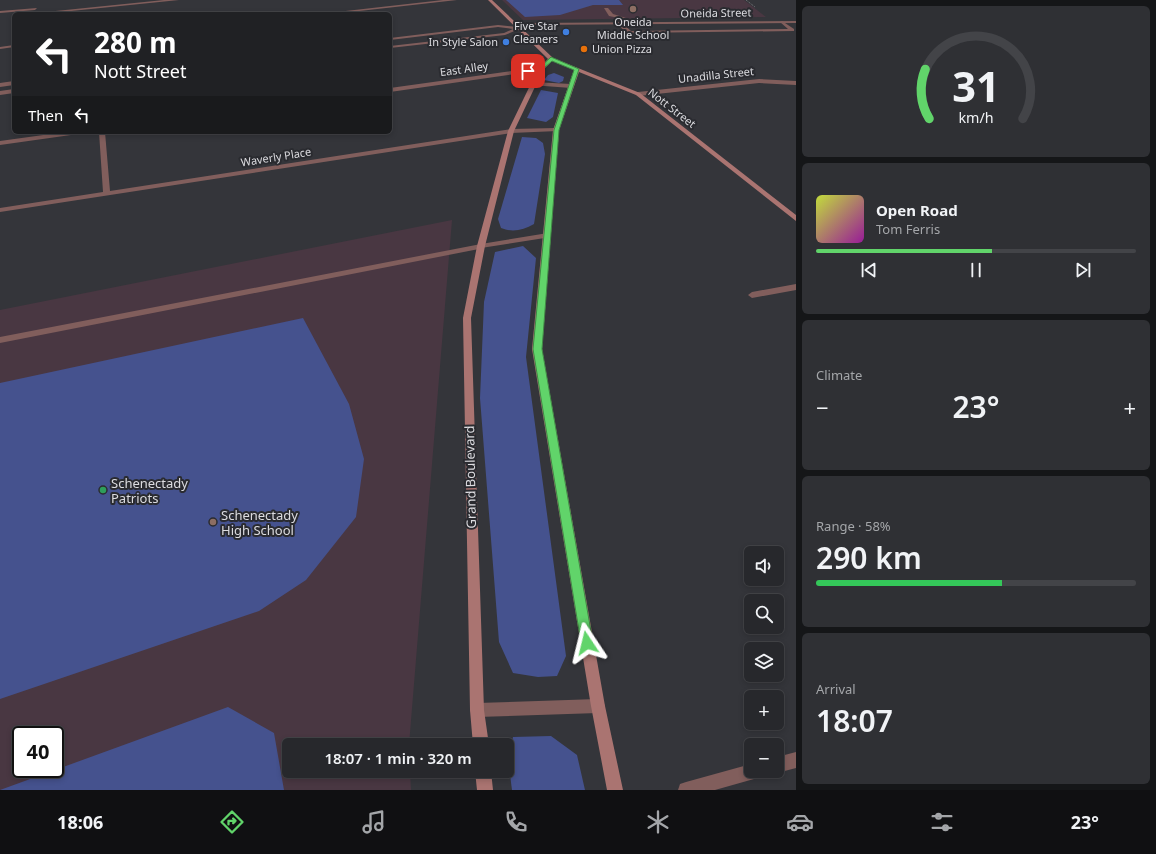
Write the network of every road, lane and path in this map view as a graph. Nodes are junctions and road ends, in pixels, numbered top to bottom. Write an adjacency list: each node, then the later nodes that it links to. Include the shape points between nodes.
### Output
1 (129, 0): 5 (street)
2 (177, 0): 5 (street)
3 (455, 0): 10 (street)
4 (490, 0): 17 (street, Nott Street)
5 (91, 6): 7 (street); 8 (street); 9 (street)
6 (606, 9): 13 (street, via 611,15)
7 (0, 12)
8 (44, 12)
9 (92, 12)
10 (340, 12)
11 (12, 15): 12 (street)
12 (0, 17)
13 (624, 18)
14 (782, 22): 15 (street, Oneida Street); 16 (street, Oneida Street); 16 (street, via 792,30 631,32)
15 (796, 22)
16 (619, 23): 17 (street, Oneida Street, via 528,24)
17 (518, 28): 18 (street, via 498,26); 20 (street, via 505,34); 22 (street, Nott Street)
18 (392, 39)
19 (12, 46): 21 (street)
20 (392, 47)
21 (0, 48)
22 (551, 59): 23 (street, Grand Boulevard); 24 (street, Nott Street)
23 (540, 69): 27 (street, Grand Boulevard); 30 (street, East Alley)
24 (577, 69): 29 (street); 33 (street, Nott Street)
25 (796, 83): 33 (street, Unadilla Street, via 759,81)
26 (12, 84): 28 (street)
27 (533, 84): 29 (street); 35 (street, Grand Boulevard)
28 (0, 85)
29 (571, 86): 34 (street)
30 (392, 90)
31 (12, 91): 32 (street)
32 (0, 93)
33 (638, 94): 41 (street, Nott Street)
34 (556, 130): 35 (street, Waverly Place); 42 (street)
35 (511, 131): 39 (street, Waverly Place); 43 (street, Grand Boulevard)
36 (64, 134): 38 (street)
37 (102, 134): 39 (street)
38 (0, 143)
39 (107, 193): 40 (street, Waverly Place)
40 (0, 210)
41 (796, 219)
42 (548, 235): 43 (street); 47 (street, via 537,349)
43 (480, 246): 46 (street); 48 (street, Grand Boulevard, via 467,318)
44 (796, 287): 45 (street)
45 (752, 295)
46 (0, 340)
47 (598, 706): 48 (street); 55 (street)
48 (477, 710): 49 (street, Grand Boulevard)
49 (480, 738)
50 (796, 760): 51 (street)
51 (784, 763)
52 (744, 774): 56 (street)
53 (484, 778): 54 (street)
54 (485, 790)
55 (615, 790)
56 (686, 790)

